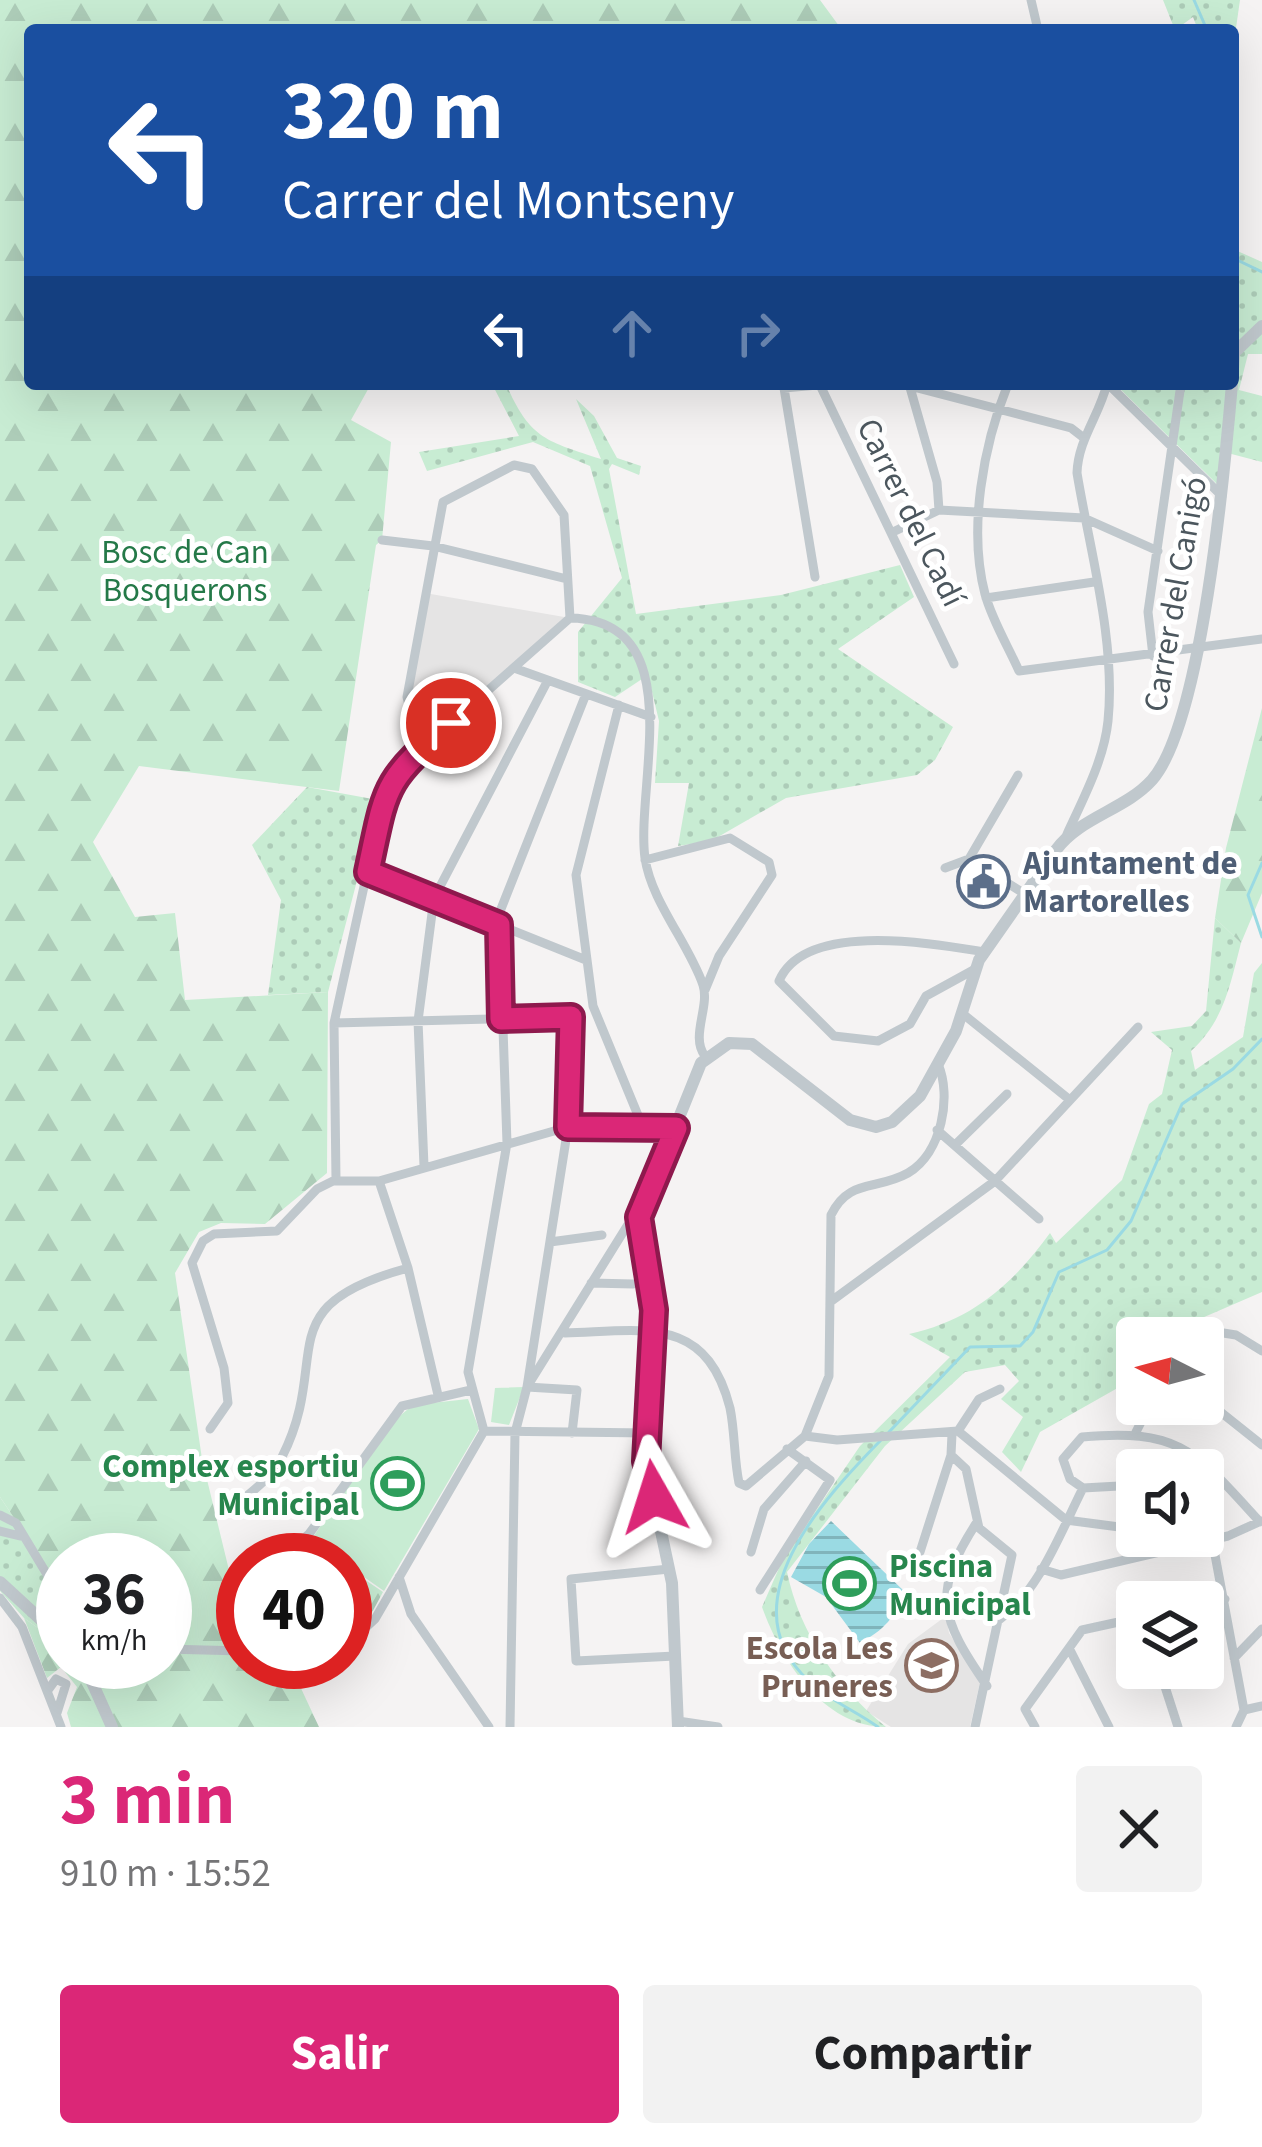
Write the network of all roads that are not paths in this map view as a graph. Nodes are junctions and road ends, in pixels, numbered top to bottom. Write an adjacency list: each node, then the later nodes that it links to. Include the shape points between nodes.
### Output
1 (1262, 326): 2 (street)
2 (1239, 348)
3 (784, 390): 23 (street)
4 (827, 390): 19 (street, Carrer del Cadí)
5 (909, 390): 16 (street)
6 (929, 390): 12 (street)
7 (1006, 390): 12 (street)
8 (1106, 390): 13 (street)
9 (1113, 390): 14 (street)
10 (1180, 390): 14 (street)
11 (1231, 390): 15 (street, Carrer del Canigó)
12 (998, 409): 13 (street); 17 (street)
13 (1084, 438): 18 (street, via 1077,473)
14 (1172, 447): 15 (street); 22 (street)
15 (1222, 496): 29 (street, Carrer del Canigó)
16 (939, 510): 17 (street); 19 (street)
17 (979, 512): 18 (street); 26 (street)
18 (1084, 518): 22 (street); 25 (street)
19 (895, 531): 32 (street, Carrer del Cadí)
20 (382, 540): 21 (street)
21 (433, 546): 24 (street); 24 (street, via 443,502 519,466 532,469 564,514); 38 (street, via 407,697)
22 (1158, 551): 30 (street, via 1148,612)
23 (814, 577)
24 (567, 579): 27 (street)
25 (1094, 582): 26 (street); 31 (street)
26 (986, 598): 31 (street, via 1019,671)
27 (569, 618): 33 (street); 37 (street, via 592,618 631,643)
28 (1262, 639): 29 (street)
29 (1195, 650): 30 (street); 42 (street, Carrer del Canigó, via 1165,760 1143,788)
30 (1153, 656): 31 (street)
31 (1106, 662): 40 (street, via 1108,721)
32 (954, 664)
33 (514, 668): 34 (street); 38 (street)
34 (548, 680): 35 (street); 50 (street)
35 (586, 694): 36 (street); 51 (street)
36 (620, 706): 37 (street); 53 (street, via 576,875)
37 (651, 717): 46 (street)
38 (420, 750): 48 (street, via 385,791)
39 (1018, 775): 45 (street)
40 (1088, 791): 41 (street); 42 (street); 43 (street)
41 (1078, 808): 43 (street); 44 (street)
42 (1104, 813): 43 (street, Carrer del Canigó)
43 (1086, 823): 44 (street, Carrer del Canigó)
44 (1067, 834): 49 (street)
45 (969, 859): 47 (street); 49 (street)
46 (645, 860): 55 (street); 55 (street, via 730,838 769,862 772,875)
47 (945, 868)
48 (368, 872): 50 (street); 59 (street)
49 (1025, 894): 52 (street)
50 (434, 898): 51 (street); 58 (street)
51 (499, 925): 53 (street); 57 (street)
52 (985, 952): 54 (street); 54 (street, via 867,938 803,957 779,981 834,1036 878,1041 910,1024 926,996)
53 (586, 960): 65 (street, via 593,1006)
54 (977, 968): 56 (street)
55 (705, 990): 61 (street)
56 (963, 1014): 62 (street); 64 (street)
57 (501, 1019): 58 (street); 66 (street, via 571,1017); 69 (street)
58 (418, 1021): 59 (street); 71 (street)
59 (334, 1023): 72 (street)
60 (1138, 1027): 64 (street)
61 (706, 1056): 62 (street, via 729,1043 752,1044 836,1111 876,1127 901,1117); 67 (street)
62 (938, 1064): 68 (street, via 947,1084)
63 (1007, 1094): 70 (street)
64 (1070, 1100): 74 (street)
65 (642, 1125): 66 (street); 67 (street)
66 (568, 1127): 69 (street); 78 (street)
67 (676, 1128): 75 (street)
68 (937, 1130): 70 (street); 82 (street, via 910,1172 840,1196 831,1214)
69 (507, 1143): 71 (street); 89 (street)
70 (955, 1145): 74 (street)
71 (424, 1166): 73 (street)
72 (336, 1180): 73 (street); 93 (street, via 277,1231 214,1234 194,1256 228,1403)
73 (380, 1181): 79 (street)
74 (994, 1181): 76 (street); 82 (street)
75 (639, 1217): 80 (street); 83 (street)
76 (1039, 1220)
77 (602, 1235): 78 (street)
78 (550, 1242): 87 (street)
79 (408, 1268): 90 (street); 107 (street, via 363,1280 315,1317 283,1457)
80 (591, 1283): 81 (street); 84 (street)
81 (633, 1284)
82 (830, 1302): 100 (street, via 829,1376)
83 (653, 1331): 84 (street); 99 (street); 102 (street, via 698,1345 730,1407 739,1483 752,1485)
84 (565, 1333): 87 (street)
85 (1224, 1336): 86 (street)
86 (1260, 1345)
87 (527, 1387): 95 (street); 96 (street, via 578,1390)
88 (1000, 1389): 97 (street, via 979,1399)
89 (471, 1390): 90 (street); 94 (street)
90 (438, 1395): 114 (street, via 402,1406)
91 (1224, 1415): 101 (street)
92 (1140, 1425): 98 (street)
93 (210, 1430)
94 (484, 1431): 95 (street); 124 (street)
95 (515, 1432): 96 (street); 147 (street)
96 (572, 1432): 99 (street)
97 (955, 1432): 100 (street); 103 (street); 109 (street)
98 (1136, 1432): 106 (street, via 1082,1437 1068,1448 1064,1471); 110 (street, via 1184,1448)
99 (648, 1433): 123 (street, via 646,1461)
100 (805, 1436): 102 (street)
101 (1262, 1445)
102 (787, 1449): 104 (street)
103 (951, 1455): 111 (street, via 966,1469); 118 (street)
104 (806, 1461): 117 (street, via 764,1509); 126 (street, via 830,1480)
105 (1116, 1486): 106 (street)
106 (1083, 1488): 109 (street)
107 (230, 1510)
108 (0, 1515): 116 (street, via 16,1523)
109 (1066, 1520): 112 (street); 122 (street)
110 (1261, 1521): 115 (street)
111 (977, 1522): 129 (street, via 1012,1555); 136 (street, via 947,1571 948,1598 952,1630)
112 (1116, 1527)
113 (0, 1531): 116 (street)
114 (310, 1533)
115 (1224, 1533)
116 (24, 1540): 121 (street)
117 (751, 1552)
118 (920, 1552)
119 (1138, 1557): 122 (street, via 1061,1575)
120 (1212, 1557): 127 (street)
121 (36, 1559)
122 (1041, 1568): 129 (street)
123 (669, 1569): 134 (street); 134 (street, via 571,1579 576,1661)
124 (399, 1577): 130 (street); 146 (street, via 411,1614)
125 (2, 1586): 128 (street); 139 (street)
126 (760, 1590)
127 (1225, 1599): 135 (street)
128 (36, 1616)
129 (999, 1620): 136 (street)
130 (372, 1622)
131 (1116, 1623): 133 (street, via 1082,1630)
132 (1262, 1629): 135 (street)
133 (1069, 1648): 150 (street, via 1025,1709); 151 (street)
134 (675, 1656): 143 (street)
135 (1234, 1658): 141 (street)
136 (987, 1686): 149 (street)
137 (94, 1689): 145 (street)
138 (1166, 1689): 152 (street)
139 (48, 1690): 142 (street); 142 (street, via 56,1679 66,1684)
140 (1262, 1706): 141 (street)
141 (1244, 1710): 153 (street)
142 (57, 1713): 144 (street)
143 (678, 1724): 148 (street)
144 (61, 1727)
145 (112, 1727)
146 (489, 1727)
147 (510, 1727)
148 (718, 1727)
149 (975, 1727)
150 (1035, 1727)
151 (1108, 1727)
152 (1178, 1727)
153 (1236, 1727)

